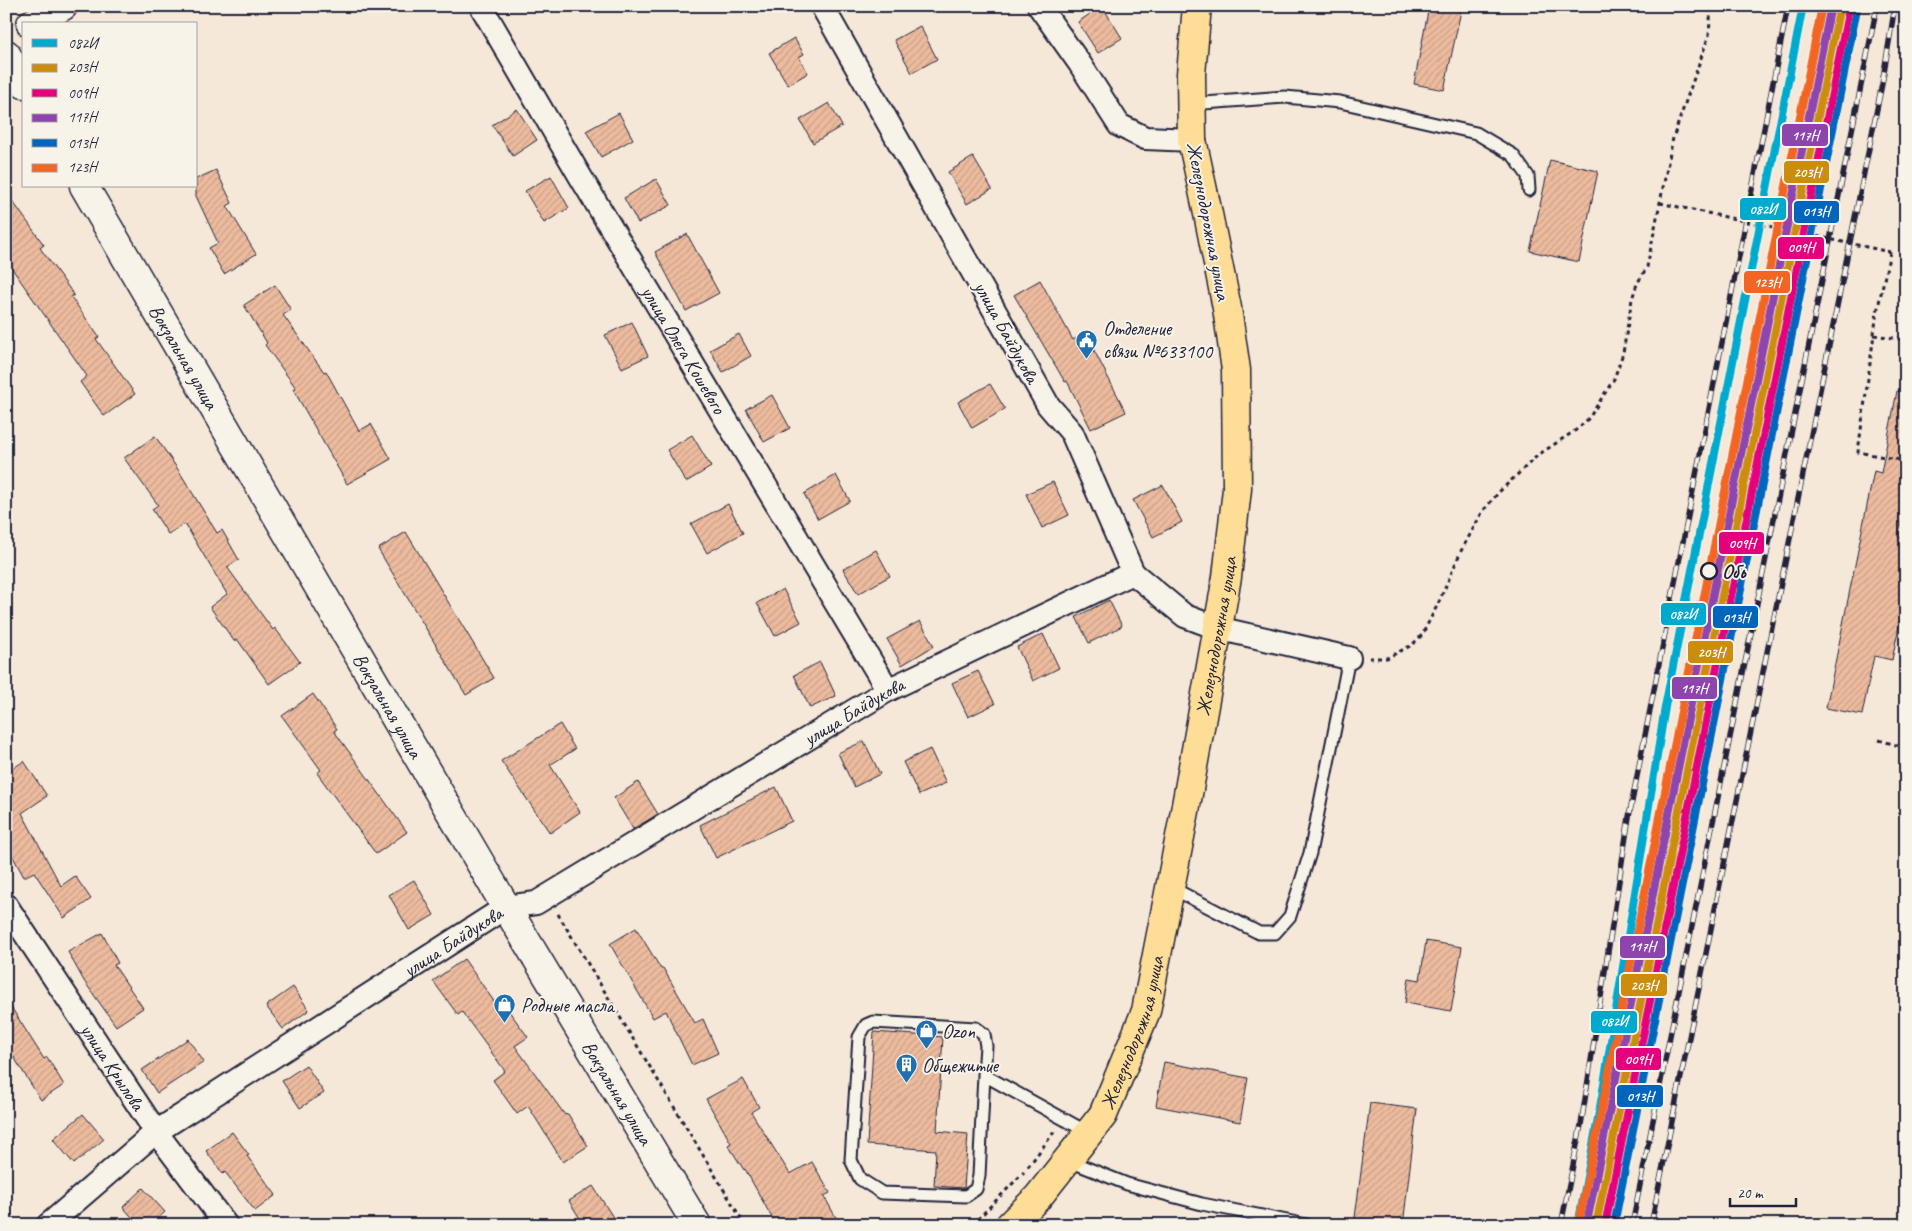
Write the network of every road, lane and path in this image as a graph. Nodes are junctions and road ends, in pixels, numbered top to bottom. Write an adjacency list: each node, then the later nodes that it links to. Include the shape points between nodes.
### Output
1 (63, 6): 7 (street)
2 (481, 6): 25 (street, улица Олега Кошевого)
3 (822, 6): 22 (street, улица Байдукова, via 1048,405 1072,433)
4 (1039, 6): 13 (street, via 1119,126 1145,138)
5 (1197, 6): 12 (main road, Железнодорожная улица)
6 (1710, 6): 16 (path, via 1709,35 1673,138)
7 (35, 22)
8 (22, 29): 9 (street)
9 (6, 38)
10 (6, 54): 11 (street)
11 (22, 81)
12 (1191, 104): 13 (main road, Железнодорожная улица); 15 (lane, via 1285,97 1331,102 1476,133 1513,154 1528,176)
13 (1192, 140): 23 (main road, Железнодорожная улица, via 1225,299 1236,370 1238,489)
14 (85, 188): 31 (street, Вокзальная улица)
15 (1529, 190)
16 (1660, 203): 17 (path, bridge); 24 (path, via 1647,267 1632,299 1623,353 1614,379 1589,418 1538,455 1483,511 1422,635 1412,645 1387,658)
17 (1779, 227): 18 (path); 19 (path, bridge, via 1890,252)
18 (1764, 297)
19 (1874, 335): 20 (path); 21 (path, via 1858,452)
20 (1906, 340)
21 (1906, 461)
22 (1133, 574): 23 (street, via 1185,616); 25 (street, улица Байдукова)
23 (1217, 628): 24 (street); 28 (main road, Железнодорожная улица)
24 (1349, 658): 28 (lane, via 1310,853 1290,916 1274,933 1259,933)
25 (888, 690): 29 (street, улица Байдукова)
26 (1879, 740): 27 (path)
27 (1906, 748)
28 (1170, 887): 35 (main road, Железнодорожная улица, via 1146,1011 1103,1115)
29 (547, 896): 31 (street, улица Байдукова, via 536,903); 40 (path)
30 (6, 905): 34 (street, улица Крылова)
31 (506, 907): 34 (street, улица Байдукова); 39 (street, Вокзальная улица)
32 (984, 1074): 32 (lane, via 984,1034 976,1028 873,1022 866,1025 859,1037 851,1160 860,1179 882,1193 966,1196 976,1189); 33 (lane)
33 (1063, 1118): 35 (lane); 41 (path, via 1024,1172)
34 (156, 1132): 37 (street, улица Байдукова); 38 (street, улица Крылова)
35 (1088, 1133): 36 (main road, Железнодорожная улица)
36 (1067, 1160): 42 (main road, Железнодорожная улица, via 1038,1198); 43 (lane, via 1127,1184 1202,1204)
37 (48, 1225)
38 (226, 1225)
39 (697, 1225)
40 (745, 1225)
41 (972, 1225)
42 (1010, 1225)
43 (1307, 1225)

